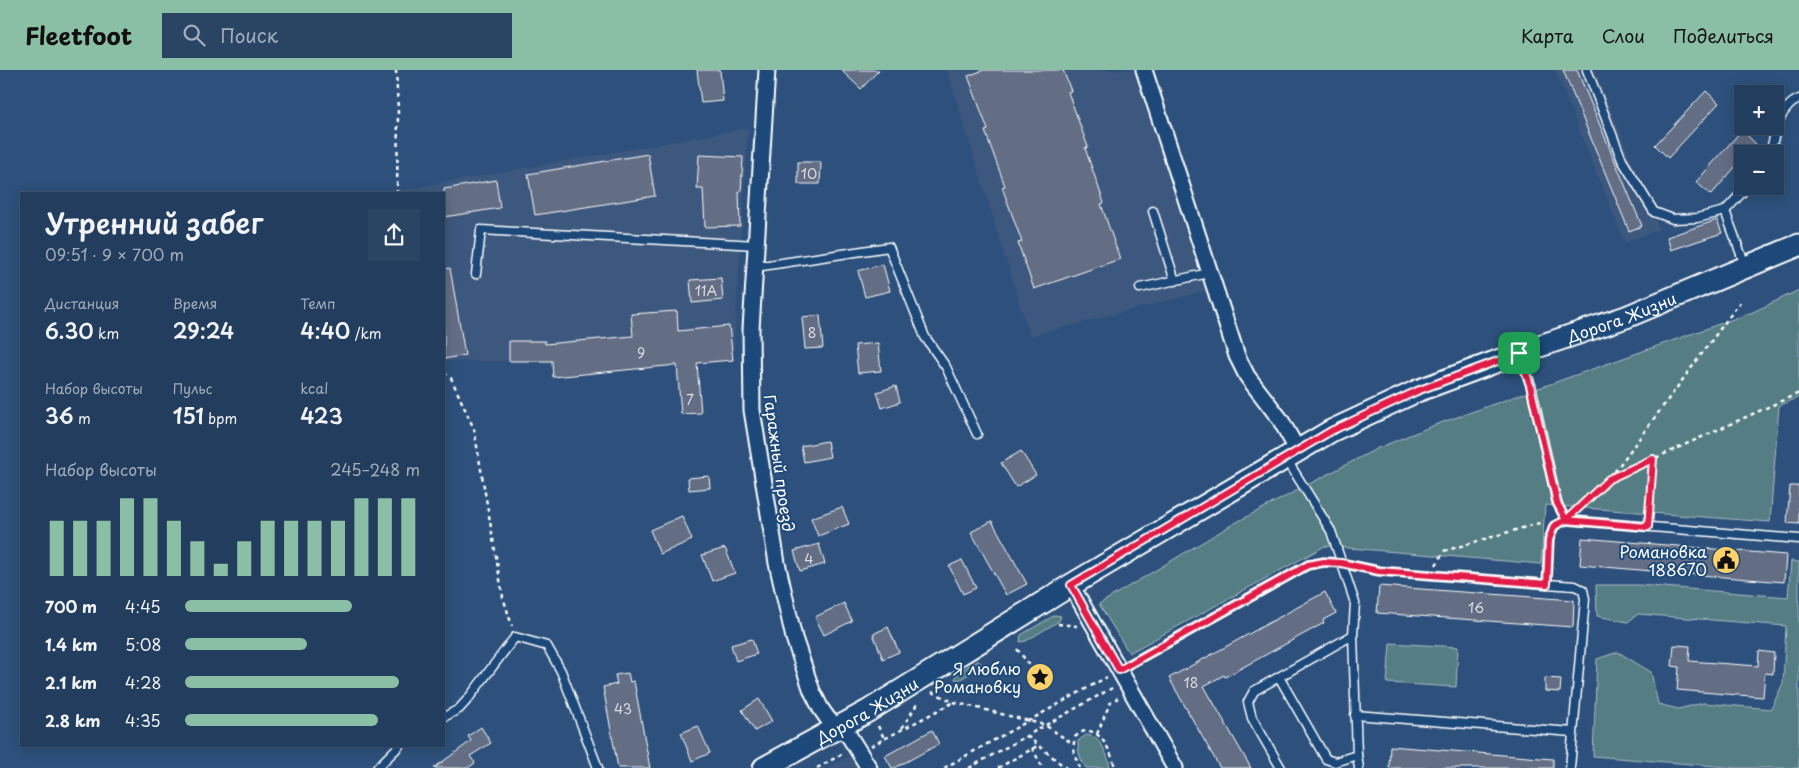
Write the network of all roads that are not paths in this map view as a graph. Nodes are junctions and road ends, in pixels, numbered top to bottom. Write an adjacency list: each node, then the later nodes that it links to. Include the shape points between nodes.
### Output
1 (767, 70): 9 (street, Гаражный проезд)
2 (1144, 70): 13 (street)
3 (1587, 70): 8 (lane, via 1622,160 1654,212 1674,218 1697,218)
4 (1799, 99): 5 (lane, via 1778,120)
5 (1772, 145)
6 (1740, 195): 8 (lane)
7 (1153, 211): 15 (lane)
8 (1725, 211): 12 (lane)
9 (757, 245): 11 (street, Гаражный проезд); 14 (lane, via 481,230)
10 (1799, 245): 12 (main road, Дорога Жизни)
11 (755, 267): 18 (lane, via 889,246 926,337 946,367); 30 (street, Гаражный проезд, via 751,329 752,410 777,563 794,638 812,691 828,719)
12 (1746, 268): 17 (main road, Дорога Жизни, via 1626,317)
13 (1209, 273): 15 (lane); 19 (street, via 1246,376 1280,419)
14 (476, 274)
15 (1176, 281): 16 (lane)
16 (1140, 288)
17 (1519, 353): 19 (main road, Дорога Жизни, via 1417,391 1331,431); 20 (lane, via 1530,385 1557,503)
18 (977, 434)
19 (1292, 454): 22 (lane, via 1330,531); 24 (main road, Дорога Жизни)
20 (1566, 520): 21 (lane); 23 (lane, via 1554,526 1549,540)
21 (1799, 540)
22 (1341, 563): 23 (lane, via 1379,571); 25 (lane, via 1355,603); 27 (lane, via 1308,565)
23 (1547, 584): 31 (lane, via 1575,586 1583,590 1585,599)
24 (1071, 585): 27 (street); 30 (main road, Дорога Жизни)
25 (1353, 635): 26 (lane); 28 (lane)
26 (1279, 677): 33 (lane, via 1326,759 1335,762); 39 (lane, via 1254,691 1248,702 1252,718)
27 (1125, 680): 38 (street)
28 (1355, 715): 31 (lane); 33 (lane)
29 (445, 716): 35 (lane, via 459,709 468,699 515,637 548,646 561,671)
30 (838, 728): 36 (main road, Дорога Жизни); 37 (street, Гаражный проезд, via 849,736)
31 (1572, 732): 41 (lane)
32 (398, 747): 34 (lane)
33 (1357, 755): 40 (lane)
34 (377, 768)
35 (598, 768)
36 (764, 768)
37 (869, 768)
38 (1175, 768)
39 (1281, 768)
40 (1359, 768)
41 (1570, 768)

